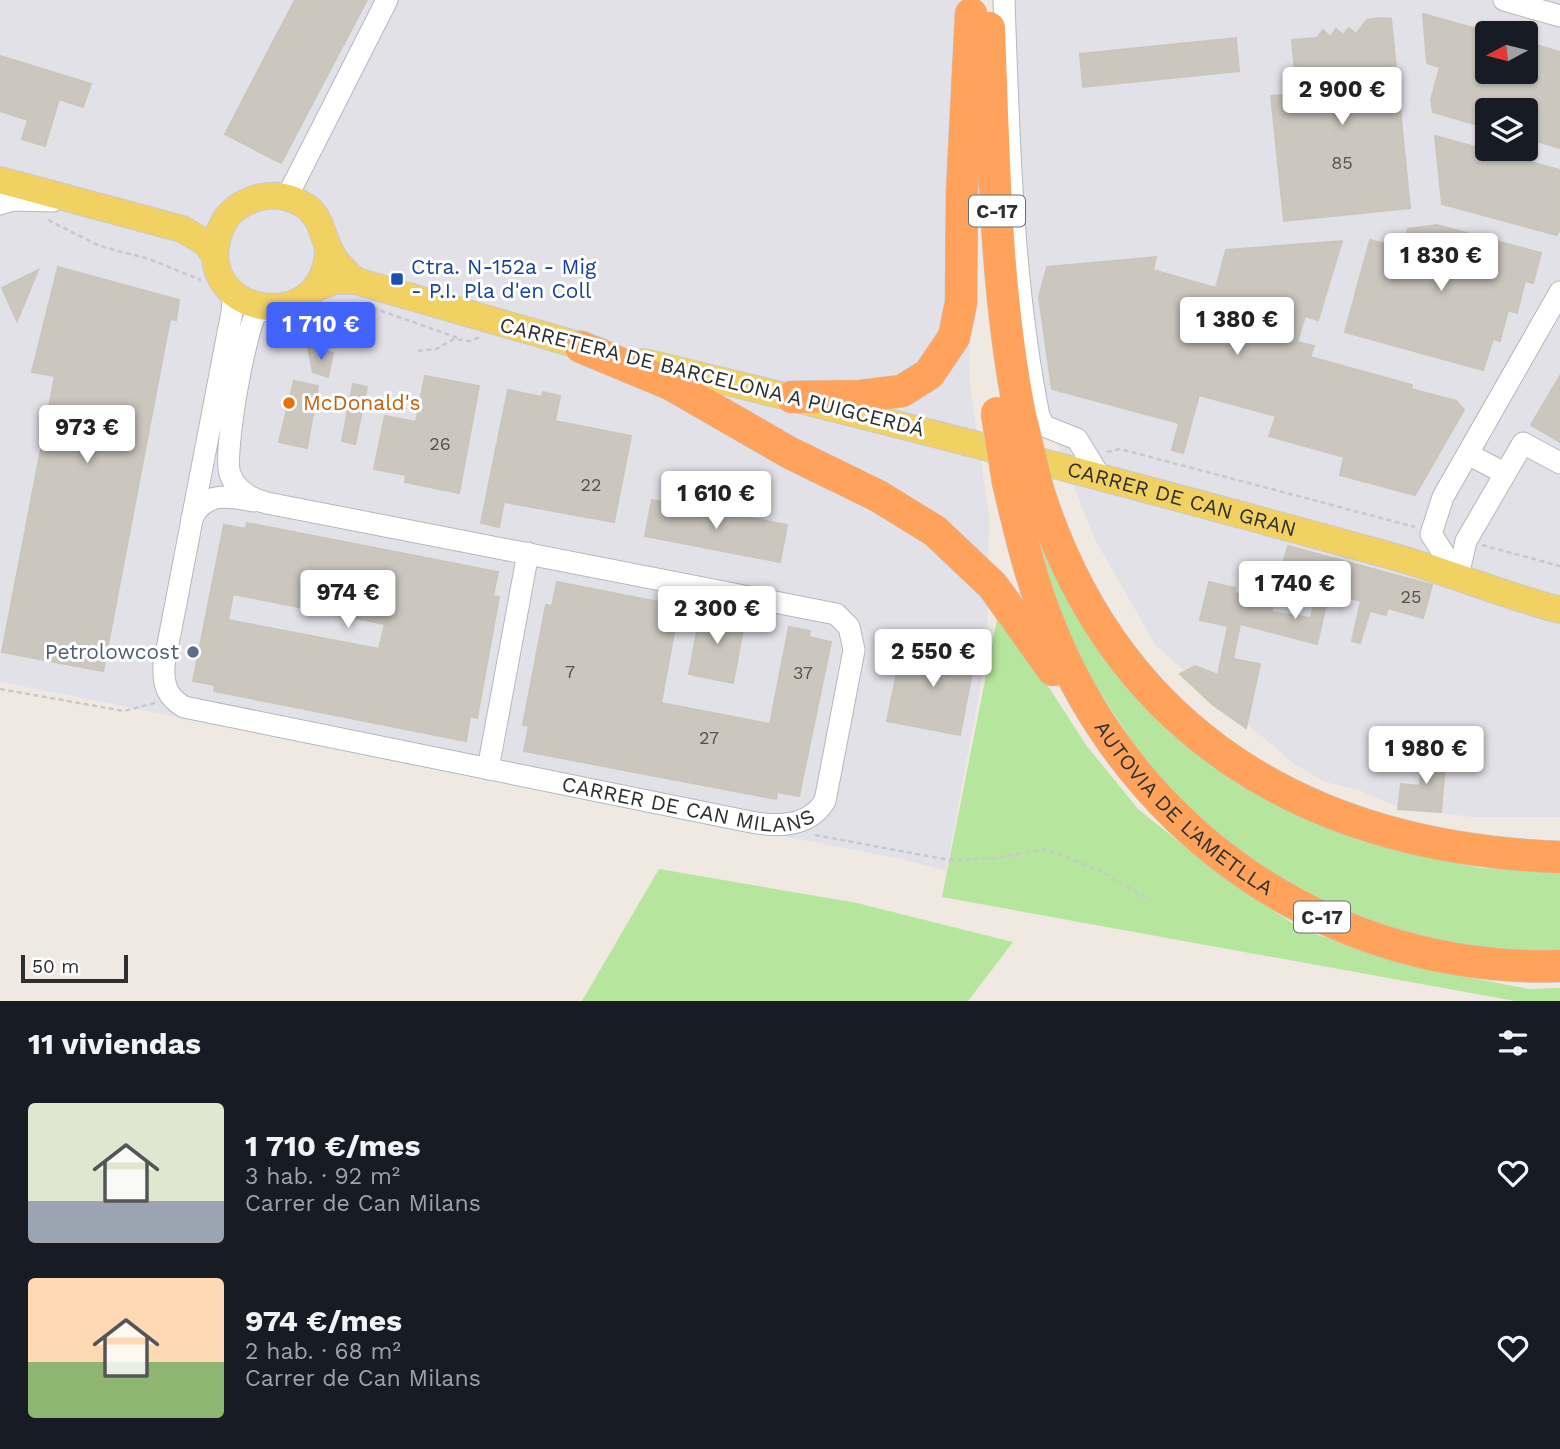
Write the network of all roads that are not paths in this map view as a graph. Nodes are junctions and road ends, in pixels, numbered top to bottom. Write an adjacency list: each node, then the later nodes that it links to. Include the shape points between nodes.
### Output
1 (387, 0): 7 (street)
2 (1004, 0): 28 (street, via 1018,271 1039,416 1044,426 1077,439)
3 (1504, 0): 5 (street)
4 (976, 5): 20 (highway, via 962,191 961,303 954,337 929,374 902,391); 21 (highway, C-17, via 1000,257)
5 (1560, 16)
6 (0, 180): 8 (main road)
7 (287, 197): 10 (main road, via 256,197); 12 (main road, via 310,211 323,227)
8 (83, 203): 9 (street, via 13,200); 11 (main road)
9 (0, 204)
10 (225, 219): 11 (main road); 13 (main road)
11 (182, 229): 13 (main road, via 206,243)
12 (328, 247): 14 (main road); 16 (main road, via 327,263)
13 (215, 256): 15 (main road)
14 (356, 281): 16 (main road, CARRETERA DE BARCELONA A PUIGCERDÁ); 19 (main road, CARRETERA DE BARCELONA A PUIGCERDÁ)
15 (226, 285): 18 (main road, via 251,304); 26 (street, via 233,300 232,312)
16 (315, 288): 18 (main road, via 291,305)
17 (1560, 292): 24 (street)
18 (278, 308): 23 (street, CARRER DE CAN MILANS, via 257,312 252,319)
19 (582, 347): 20 (main road, CARRETERA DE BARCELONA A PUIGCERDÁ); 35 (highway, via 670,383 935,531 993,586 1064,687)
20 (792, 397): 22 (main road, CARRETERA DE BARCELONA A PUIGCERDÁ)
21 (1009, 417): 35 (highway, AUTOVIA DE L'AMETLLA / C-17, bridge, via 1008,482 1053,635 1092,711); 38 (highway, C-17, bridge, via 1066,565 1107,637 1136,674 1197,734 1284,793 1357,824 1437,845)
22 (987, 449): 28 (main road, CARRER DE CAN GRAN)
23 (227, 452): 26 (street, via 215,474); 29 (street, CARRER DE CAN MILANS, via 236,485 254,500)
24 (1468, 454): 27 (street); 32 (street, via 1443,497 1431,534)
25 (1560, 463): 27 (street, via 1523,443)
26 (202, 466): 30 (street)
27 (1504, 473): 32 (street, via 1466,541)
28 (1102, 480): 32 (main road, CARRER DE CAN GRAN)
29 (267, 503): 30 (street, CARRER DE CAN MILANS, via 222,496 207,500); 31 (street, CARRER DE CAN MILANS)
30 (192, 519): 36 (street, CARRER DE CAN MILANS, via 164,666 164,684 172,698 184,707)
31 (528, 553): 36 (street); 36 (street, CARRER DE CAN MILANS, via 828,610 843,620 853,650 825,801 811,817 778,825)
32 (1458, 576): 33 (main road, CARRER DE CAN GRAN); 34 (main road, CARRER DE CAN GRAN)
33 (1560, 596)
34 (1560, 610)
35 (1131, 768): 40 (highway, AUTOVIA DE L'AMETLLA / C-17, via 1167,809 1240,871 1282,898 1349,929 1441,956)
36 (488, 769)
37 (1560, 849): 38 (highway)
38 (1525, 856): 39 (highway, C-17)
39 (1560, 857)
40 (1560, 966)

